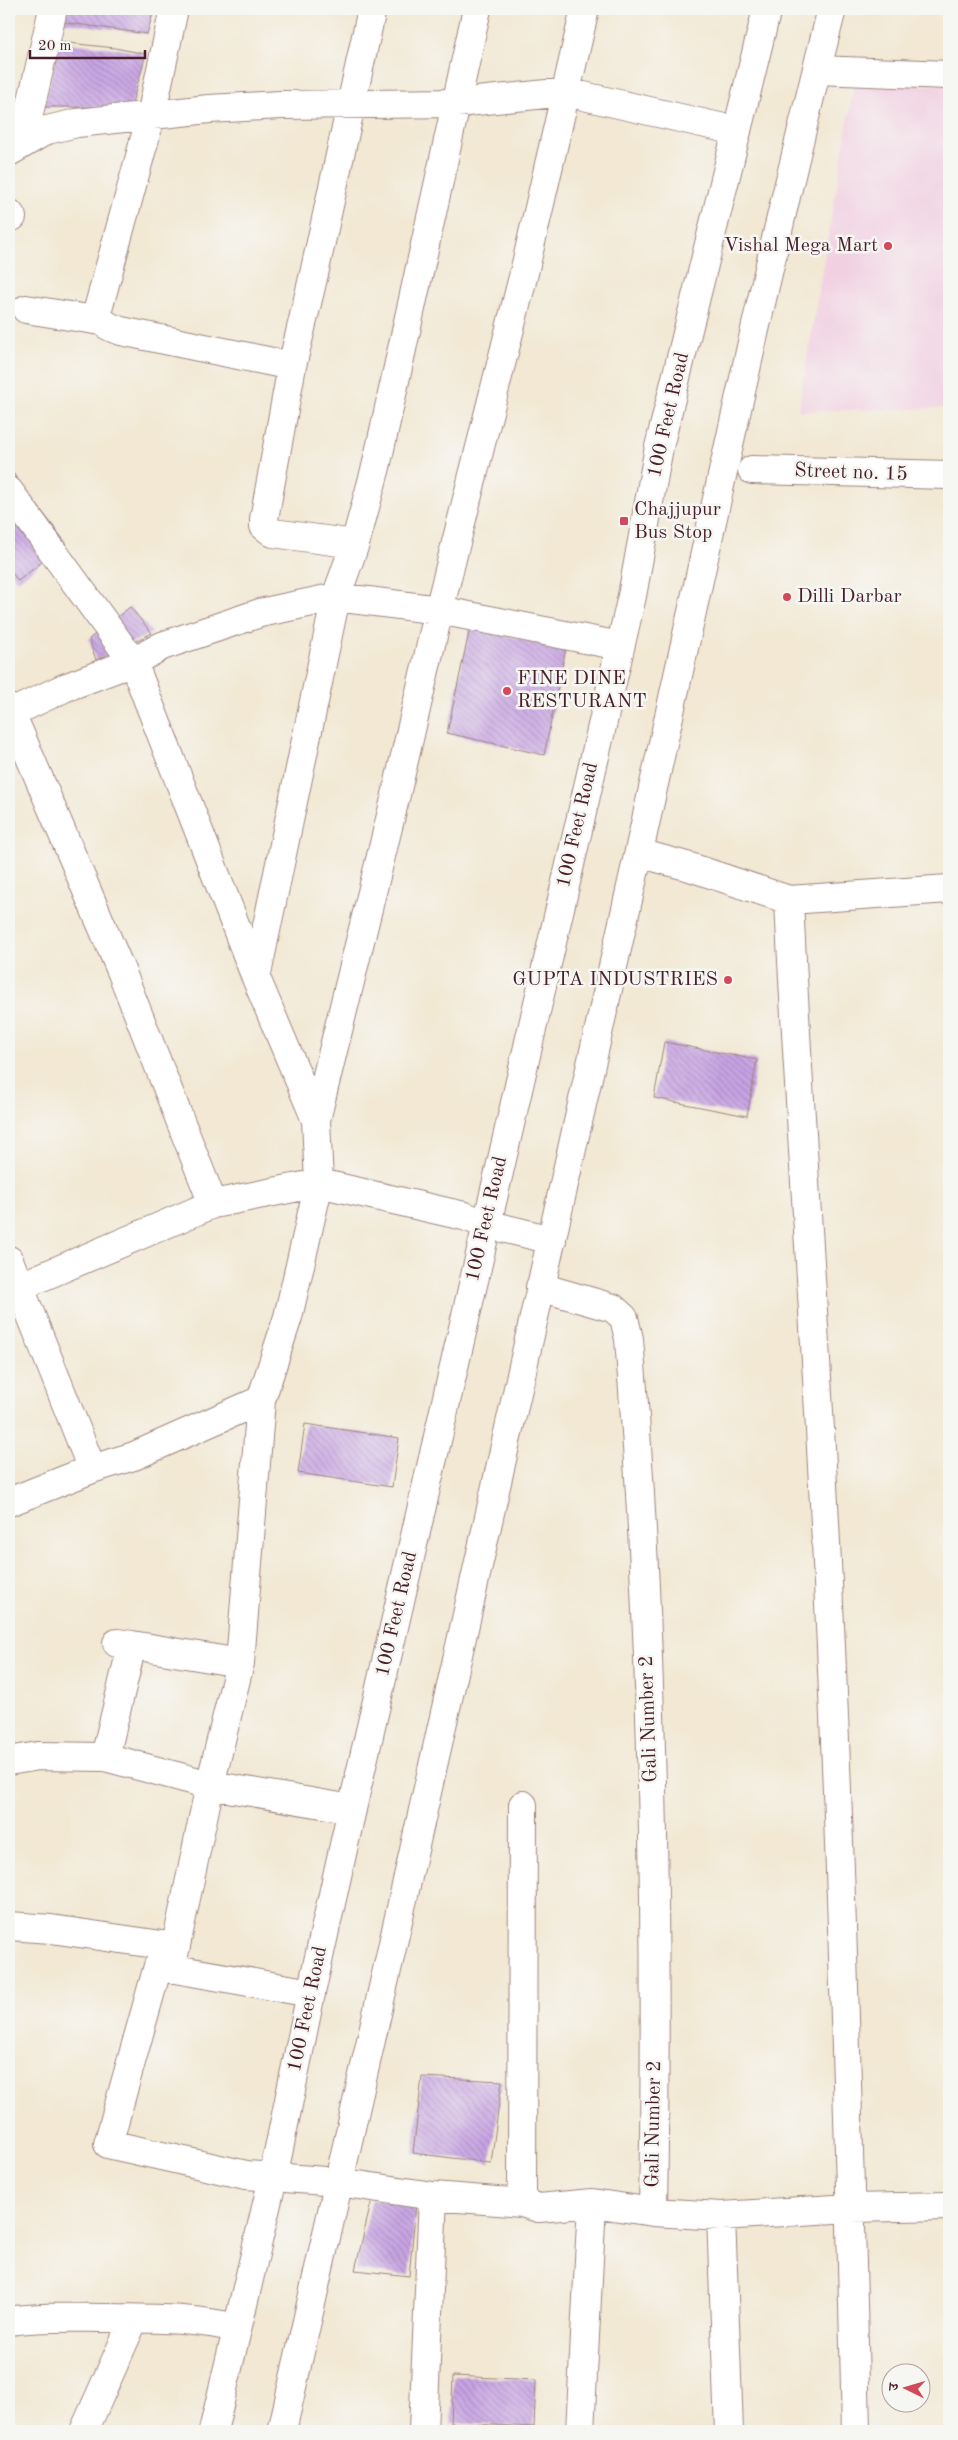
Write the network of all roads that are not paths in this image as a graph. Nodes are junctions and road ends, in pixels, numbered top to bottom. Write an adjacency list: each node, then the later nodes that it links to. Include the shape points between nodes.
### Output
1 (53, 9): 15 (street)
2 (174, 9): 13 (street)
3 (372, 9): 11 (street)
4 (477, 9): 12 (street)
5 (585, 9): 10 (street)
6 (767, 9): 14 (street, 100 Feet Road)
7 (832, 9): 8 (street)
8 (816, 70): 9 (street); 28 (street, via 710,527)
9 (949, 75)
10 (566, 92): 12 (street); 14 (street); 24 (street, via 523,277)
11 (352, 104): 12 (street); 13 (street, via 208,109); 18 (street)
12 (457, 104): 22 (street, via 376,466)
13 (151, 116): 15 (street, via 61,125); 17 (street, via 97,313)
14 (737, 131): 25 (street, 100 Feet Road, via 659,447)
15 (15, 148)
16 (26, 309): 17 (street)
17 (101, 321): 18 (street, via 121,331)
18 (292, 366): 22 (street, via 264,526 273,533)
19 (752, 470): 20 (street, Street no. 15)
20 (949, 475)
21 (9, 491): 26 (street)
22 (355, 544): 23 (street)
23 (336, 597): 24 (street); 26 (street, via 260,613 162,646); 31 (street)
24 (438, 610): 25 (street); 32 (street)
25 (620, 646): 35 (street, 100 Feet Road)
26 (133, 662): 27 (street); 31 (street)
27 (10, 711): 34 (street, via 122,974)
28 (639, 853): 30 (street); 36 (street)
29 (949, 888): 30 (street)
30 (789, 900): 58 (street, via 837,1776)
31 (256, 978): 32 (street)
32 (316, 1120): 33 (street)
33 (319, 1182): 34 (street); 35 (street); 40 (street, via 288,1317)
34 (213, 1204): 39 (street)
35 (486, 1224): 36 (street); 48 (street, 100 Feet Road)
36 (552, 1240): 38 (street)
37 (9, 1260): 39 (street)
38 (540, 1287): 53 (street); 59 (street, Gali Number 2, via 613,1308 624,1318 629,1339 645,1565 656,2044)
39 (14, 1289): 41 (street)
40 (261, 1400): 41 (street, via 134,1456); 43 (street)
41 (92, 1469): 42 (street)
42 (9, 1502)
43 (240, 1663): 44 (street, via 125,1644); 46 (street)
44 (105, 1757): 45 (street, via 38,1756); 46 (street)
45 (9, 1761)
46 (210, 1784): 48 (street); 50 (street)
47 (523, 1805): 55 (street)
48 (352, 1809): 51 (street, 100 Feet Road)
49 (9, 1926): 50 (street, via 51,1929)
50 (174, 1958): 51 (street); 52 (street, via 158,1966 108,2144)
51 (310, 1993): 52 (street, 100 Feet Road)
52 (272, 2178): 53 (street); 63 (street, 100 Feet Road)
53 (338, 2182): 54 (street); 66 (street)
54 (433, 2196): 55 (street); 67 (street)
55 (522, 2203): 56 (street, via 539,2208)
56 (592, 2203): 59 (street); 68 (street)
57 (949, 2206): 58 (street)
58 (851, 2208): 60 (street); 70 (street)
59 (653, 2212): 60 (street)
60 (721, 2216): 69 (street)
61 (134, 2319): 62 (street, via 34,2317); 63 (street, via 212,2322); 64 (street)
62 (9, 2321)
63 (236, 2328): 65 (street, 100 Feet Road)
64 (84, 2431)
65 (212, 2431)
66 (282, 2431)
67 (423, 2431)
68 (580, 2431)
69 (729, 2431)
70 (856, 2431)

